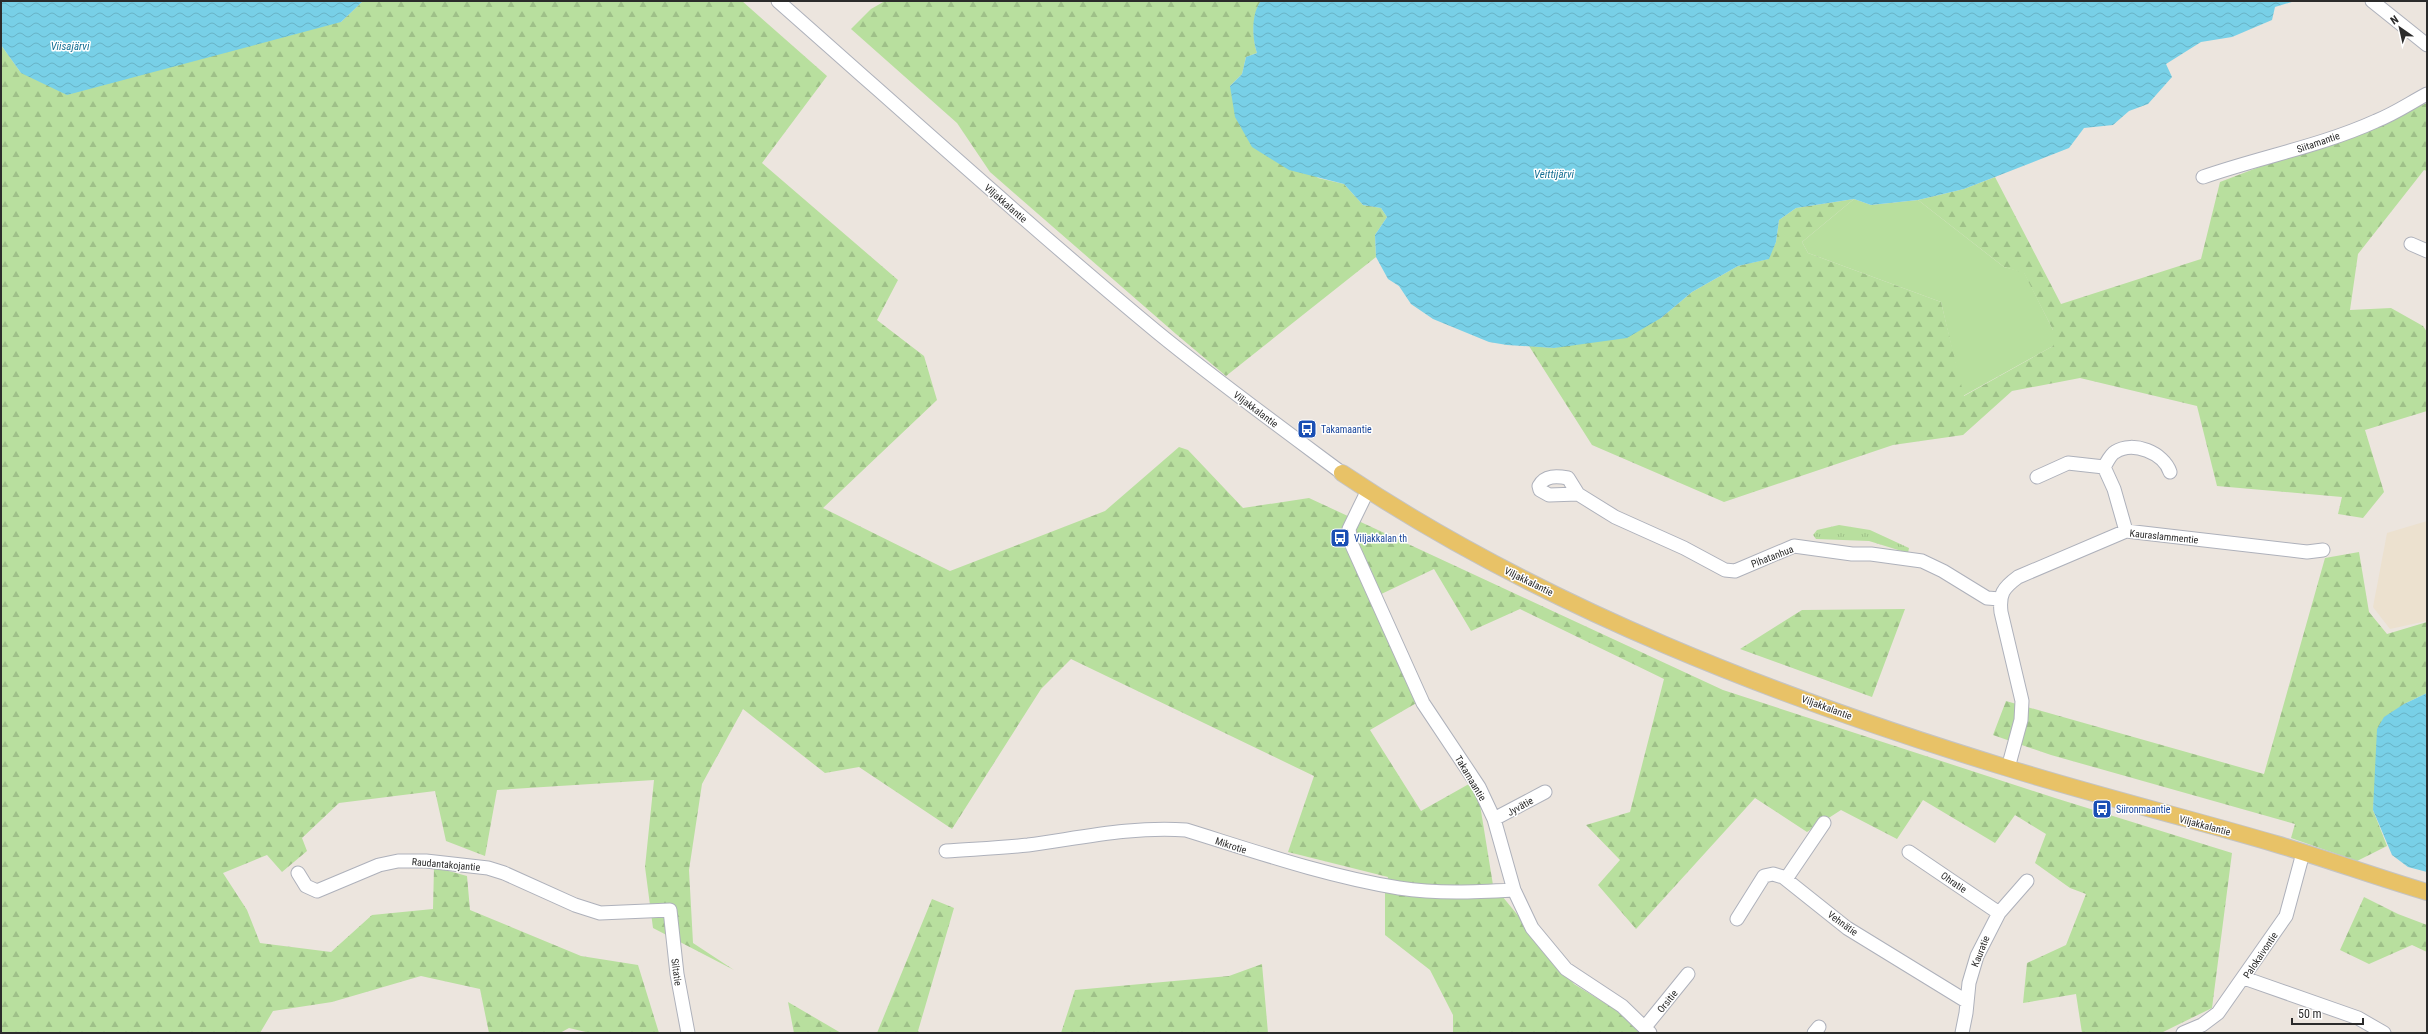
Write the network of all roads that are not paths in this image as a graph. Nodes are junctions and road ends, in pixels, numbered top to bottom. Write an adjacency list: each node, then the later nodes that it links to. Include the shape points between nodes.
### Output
1 (778, 1): 10 (street, Viljakkalantie, via 987,187 1158,332)
2 (2372, 1): 3 (street)
3 (2427, 45)
4 (2427, 94): 5 (street, Siitamantie, via 2377,121 2302,148 2240,164)
5 (2203, 177)
6 (2411, 244): 7 (street)
7 (2427, 251)
8 (2104, 467): 9 (street, via 2114,452 2123,448 2144,449 2160,455 2168,463); 11 (street, via 2068,463); 14 (street, via 2114,489)
9 (2170, 472)
10 (1342, 473): 12 (main road, Viljakkalantie)
11 (2037, 477)
12 (1368, 490): 17 (main road, Viljakkalantie, via 1441,536 1656,642 1825,706); 19 (street, Takamaantie, via 1349,529 1351,544 1423,703 1479,787)
13 (1578, 494): 16 (street, Pihatanhua, via 1615,517 1684,548 1725,570 1735,571 1794,546 1871,554 1922,562 1943,571 1987,598)
14 (2126, 531): 15 (street, Kauraslammentie, via 2307,552); 16 (street, Kauraslammentie, via 2018,577 2004,588)
15 (2324, 550)
16 (2000, 599): 17 (street, via 2022,701 2021,720)
17 (2008, 768): 23 (main road, Viljakkalantie)
18 (1545, 792): 19 (street, Jyvätie)
19 (1494, 819): 27 (street, Takamaantie)
20 (1824, 823): 25 (street)
21 (946, 851): 27 (street, Mikrotie, via 1026,845 1165,828 1186,830 1331,874 1400,888 1465,893)
22 (1909, 852): 30 (street, Ohratie)
23 (2303, 853): 28 (main road, Viljakkalantie); 33 (street, Palokaivontie, via 2286,916)
24 (298, 873): 29 (street, Raudantakojantie, via 306,886 318,891 379,865 398,861 469,864 504,873 575,905 600,913)
25 (1786, 879): 31 (street, Vehnätie, via 1773,874 1764,876); 34 (street, Vehnätie, via 1847,928)
26 (2027, 881): 30 (street, Kauratie)
27 (1514, 890): 36 (street, Takamaantie, via 1532,928 1566,969 1622,1006)
28 (2427, 892)
29 (670, 910): 35 (street, Siltatie, via 677,974)
30 (1998, 913): 34 (street, Kauratie, via 1977,956)
31 (1737, 918)
32 (1688, 974): 36 (street, Orsitie)
33 (2244, 978): 38 (street, Palokaivontie, via 2218,1013 2202,1025); 39 (street, via 2358,1018)
34 (1966, 1001): 37 (street, Kauratie)
35 (687, 1028)
36 (1647, 1030)
37 (1962, 1033)
38 (2184, 1033)
39 (2384, 1033)

